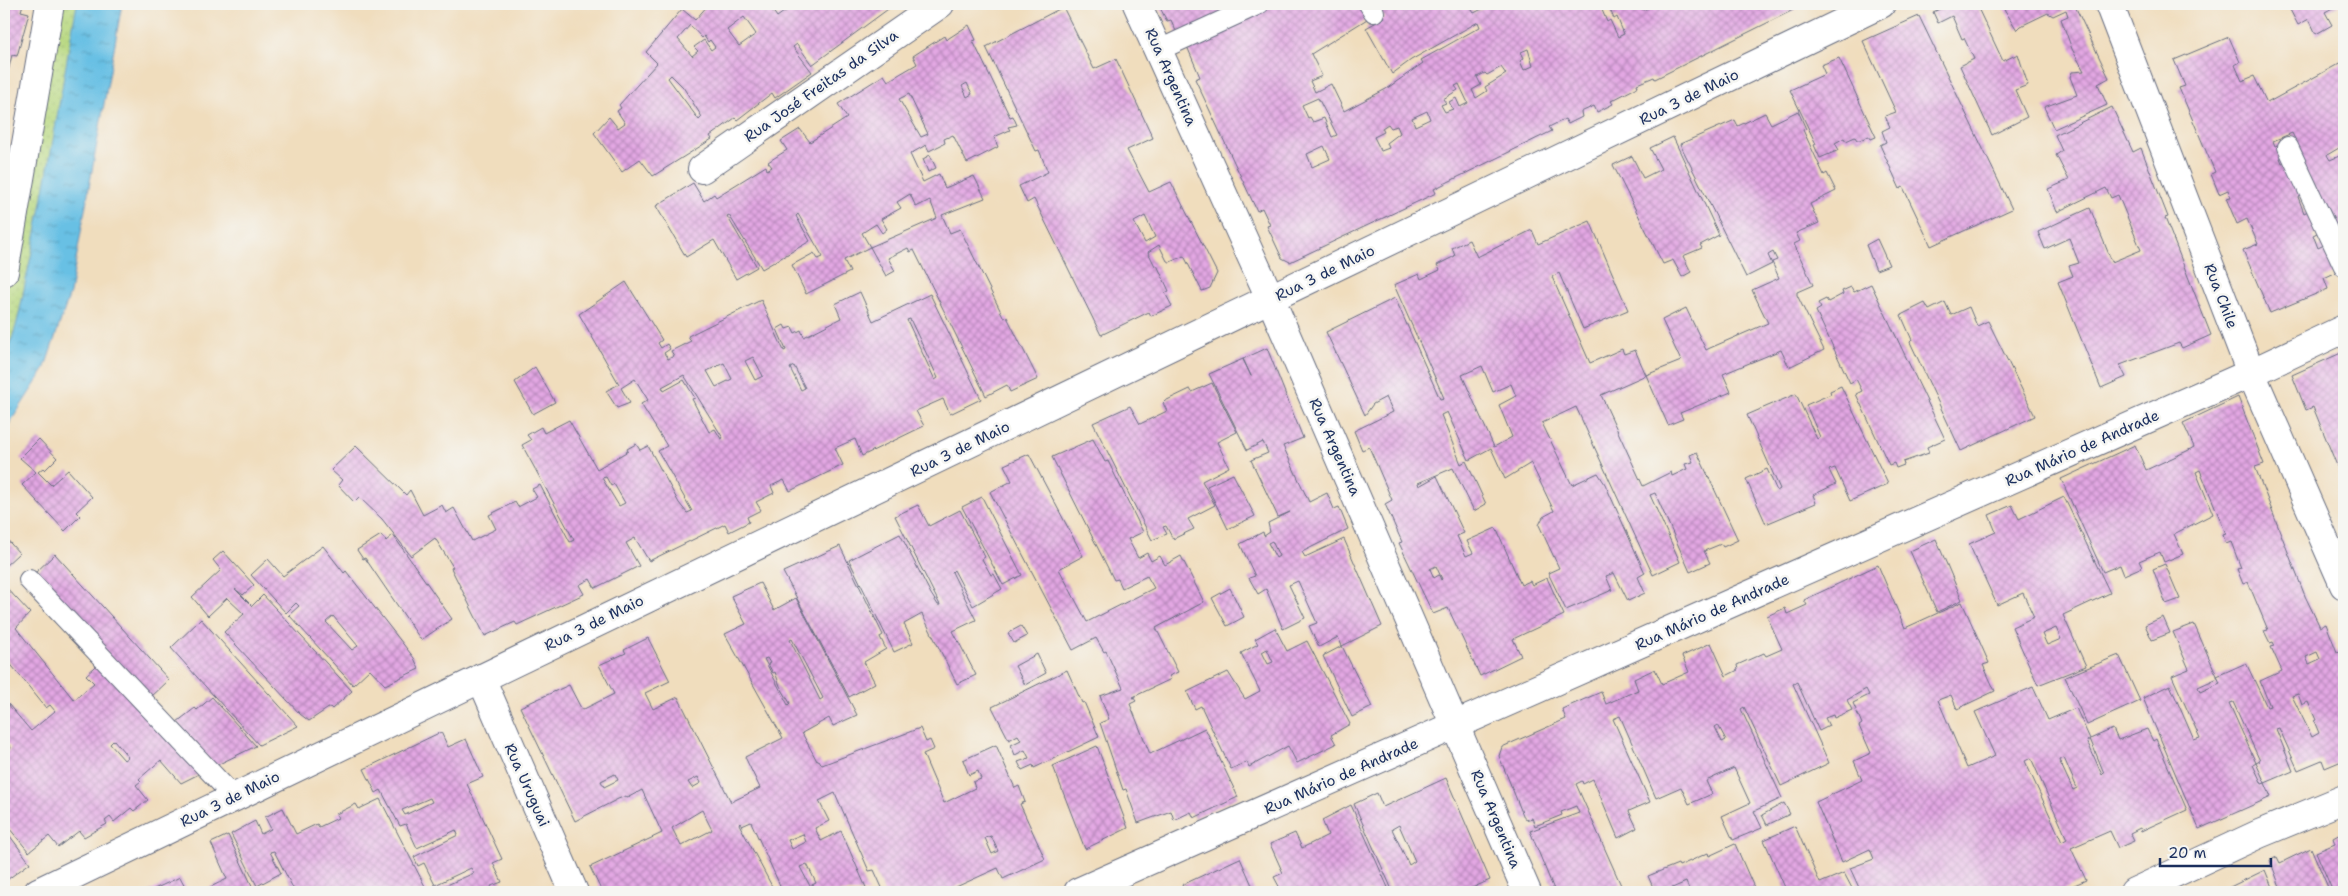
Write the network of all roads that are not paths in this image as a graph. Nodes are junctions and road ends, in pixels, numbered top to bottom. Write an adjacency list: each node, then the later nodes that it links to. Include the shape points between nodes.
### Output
1 (50, 4): 11 (street)
2 (940, 4): 9 (street, Rua José Freitas da Silva)
3 (1137, 4): 7 (street, Rua Argentina)
4 (1259, 4): 7 (lane)
5 (1881, 4): 12 (street, Rua 3 de Maio)
6 (2109, 4): 14 (street, Rua Chile)
7 (1159, 50): 12 (street, Rua Argentina)
8 (2288, 147): 10 (lane)
9 (702, 169)
10 (2344, 266)
11 (4, 272)
12 (1271, 300): 17 (street, Rua 3 de Maio); 18 (street, Rua Argentina)
13 (2344, 329): 14 (street, Rua Mário de Andrade)
14 (2251, 373): 16 (street, Rua Chile); 18 (street, Rua Mário de Andrade)
15 (30, 580): 19 (lane)
16 (2344, 585)
17 (480, 678): 19 (street, Rua 3 de Maio); 22 (street, Rua Uruguai)
18 (1457, 724): 23 (street, Rua Mário de Andrade); 24 (street, Rua Argentina)
19 (234, 797): 21 (street, Rua 3 de Maio)
20 (2344, 799): 25 (street)
21 (38, 892)
22 (574, 892)
23 (1078, 892)
24 (1527, 892)
25 (2134, 892)

